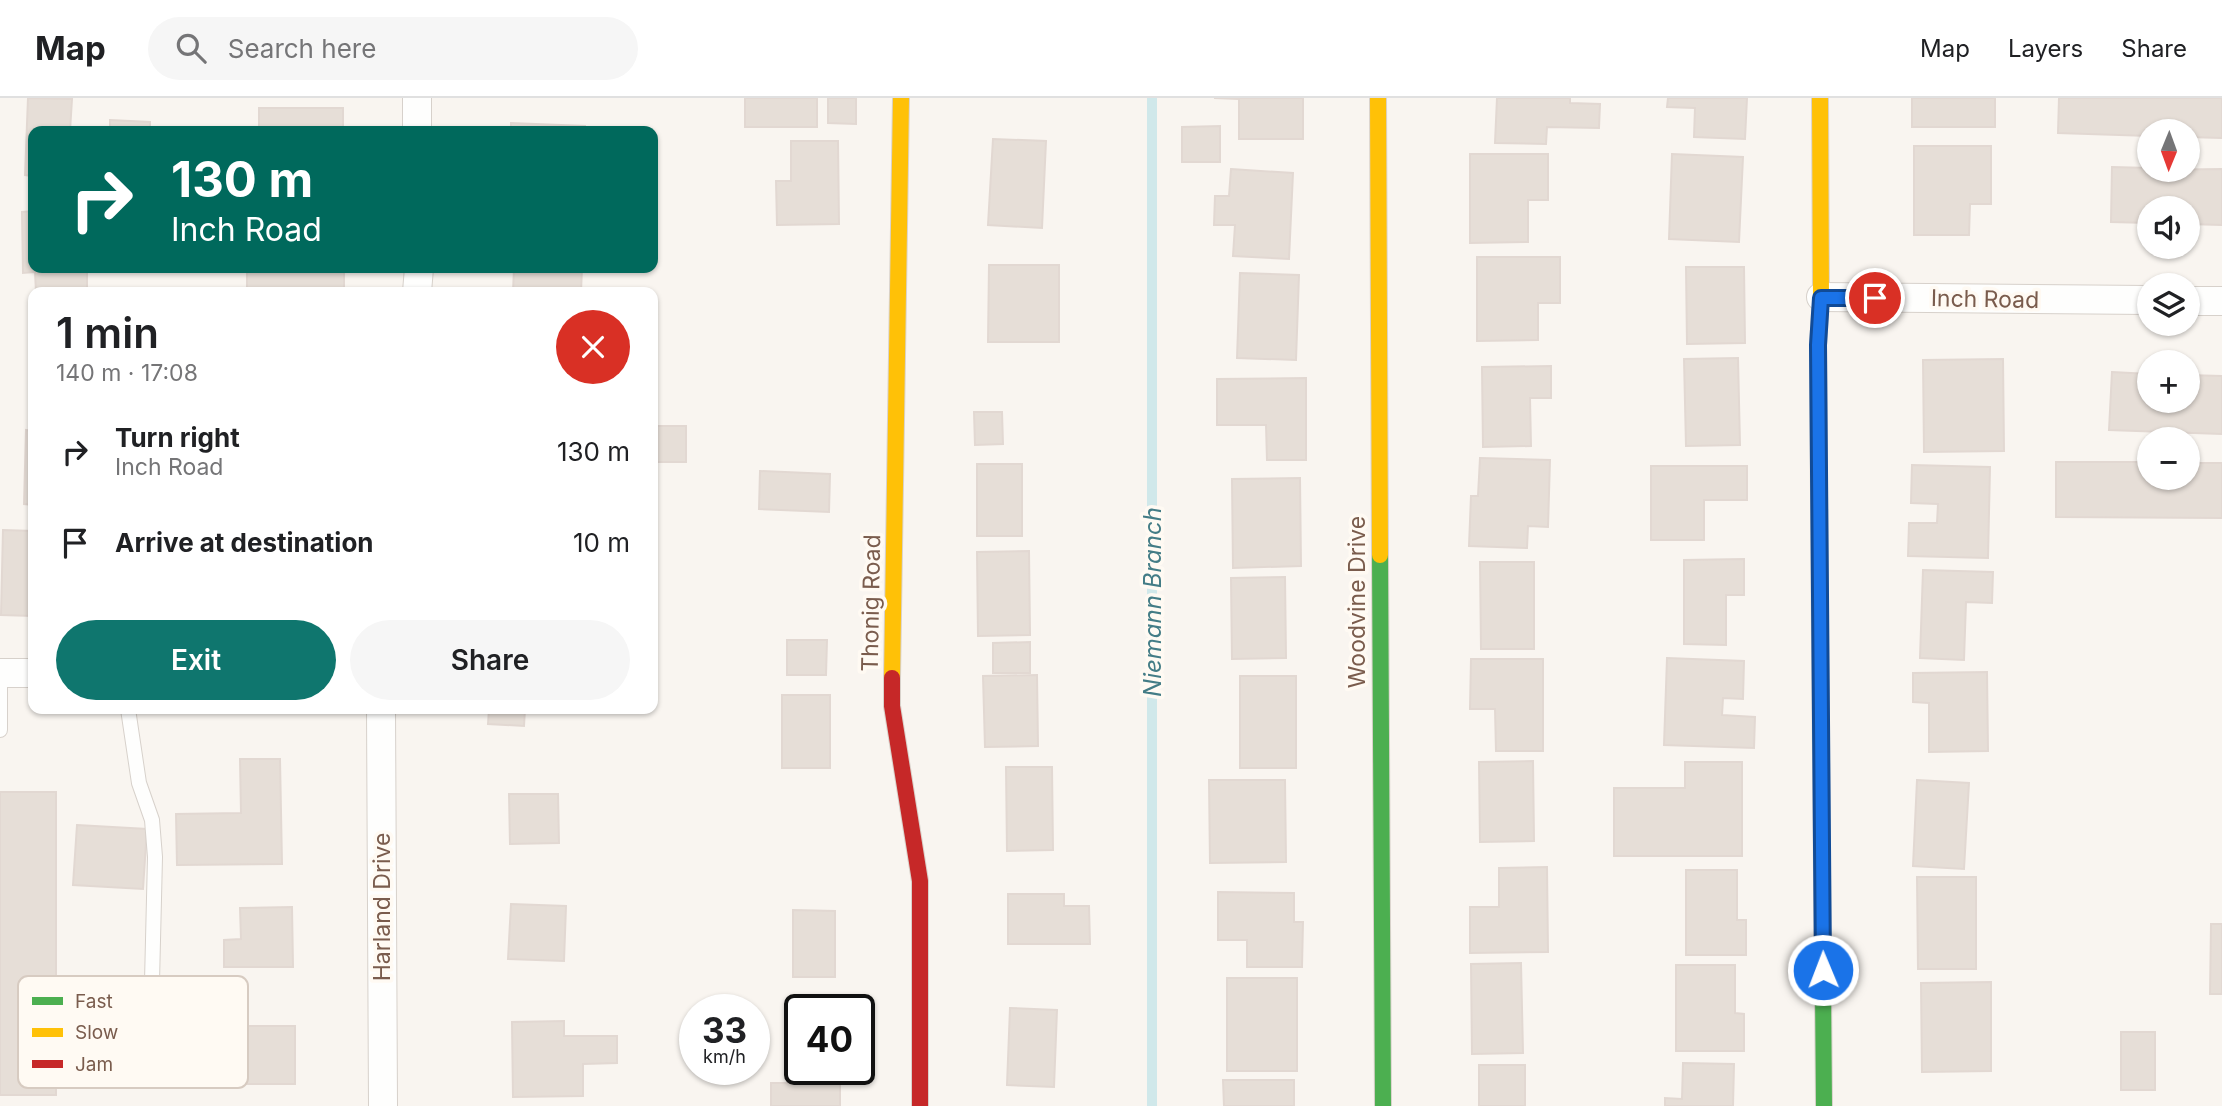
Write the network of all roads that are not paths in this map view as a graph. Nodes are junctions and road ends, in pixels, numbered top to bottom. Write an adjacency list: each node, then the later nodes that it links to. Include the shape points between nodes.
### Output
1 (417, 98): 5 (street)
2 (901, 98): 17 (street, Thonig Road, via 892,706 920,881)
3 (1378, 98): 18 (street, Woodvine Drive)
4 (1820, 98): 6 (street)
5 (417, 126)
6 (1821, 298): 7 (street, Inch Road); 19 (street)
7 (2137, 300)
8 (2200, 301): 9 (street)
9 (2222, 301)
10 (28, 673): 11 (street)
11 (0, 674): 14 (lane)
12 (129, 714): 15 (lane, via 139,783 152,820)
13 (381, 714): 16 (street, Harland Drive)
14 (0, 730)
15 (152, 976)
16 (383, 1106)
17 (920, 1106)
18 (1383, 1106)
19 (1824, 1106)

